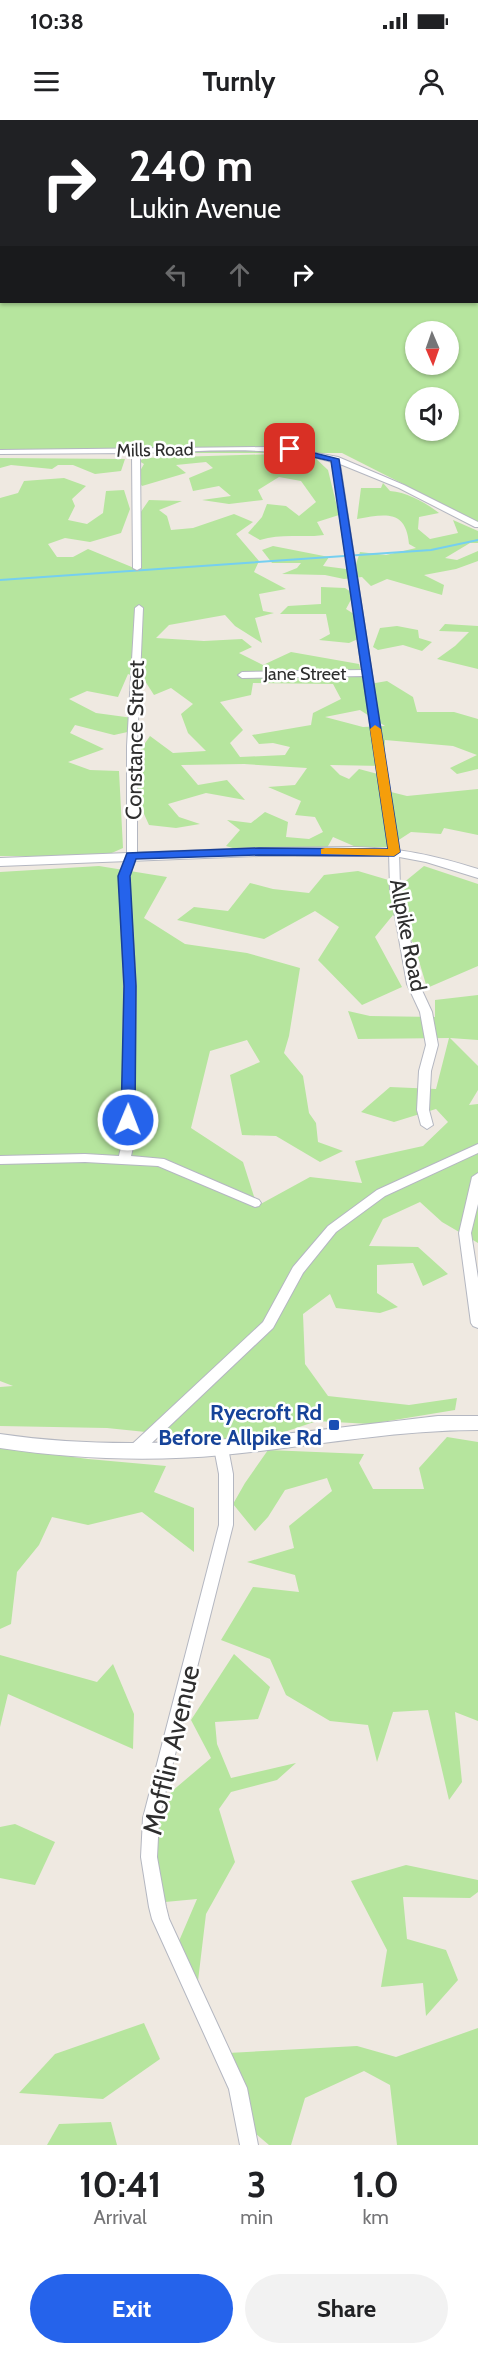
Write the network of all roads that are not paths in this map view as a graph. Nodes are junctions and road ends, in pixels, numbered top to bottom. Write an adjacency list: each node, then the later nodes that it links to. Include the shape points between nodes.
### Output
1 (136, 450): 2 (street, Mills Road); 3 (street, Mills Road, via 266,449 310,452); 5 (street)
2 (0, 452)
3 (335, 459): 4 (street, Mills Road); 7 (street, Allpike Road)
4 (478, 525)
5 (137, 568)
6 (139, 608): 10 (street, Constance Street, via 132,746)
7 (367, 674): 8 (street, Jane Street); 9 (street, Allpike Road)
8 (242, 675)
9 (394, 852): 10 (street); 12 (street); 13 (street, Allpike Road, via 395,888 413,984 426,1012 432,1045 425,1071 423,1110)
10 (132, 856): 11 (street); 15 (street, Constance Street, via 124,876 130,986)
11 (0, 862)
12 (478, 874)
13 (427, 1125)
14 (478, 1148): 23 (street, via 381,1193 332,1229 298,1270 268,1324)
15 (125, 1158): 16 (street); 18 (street, via 160,1162)
16 (0, 1160)
17 (478, 1177): 19 (street, via 465,1233)
18 (255, 1203)
19 (478, 1323)
20 (478, 1423): 22 (street, via 438,1423)
21 (0, 1441): 23 (street, via 52,1449)
22 (221, 1448): 23 (street); 24 (street, Mofflin Avenue, via 226,1474 226,1525 155,1798 148,1838 149,1865 161,1919 238,2088)
23 (133, 1452)
24 (249, 2145)

